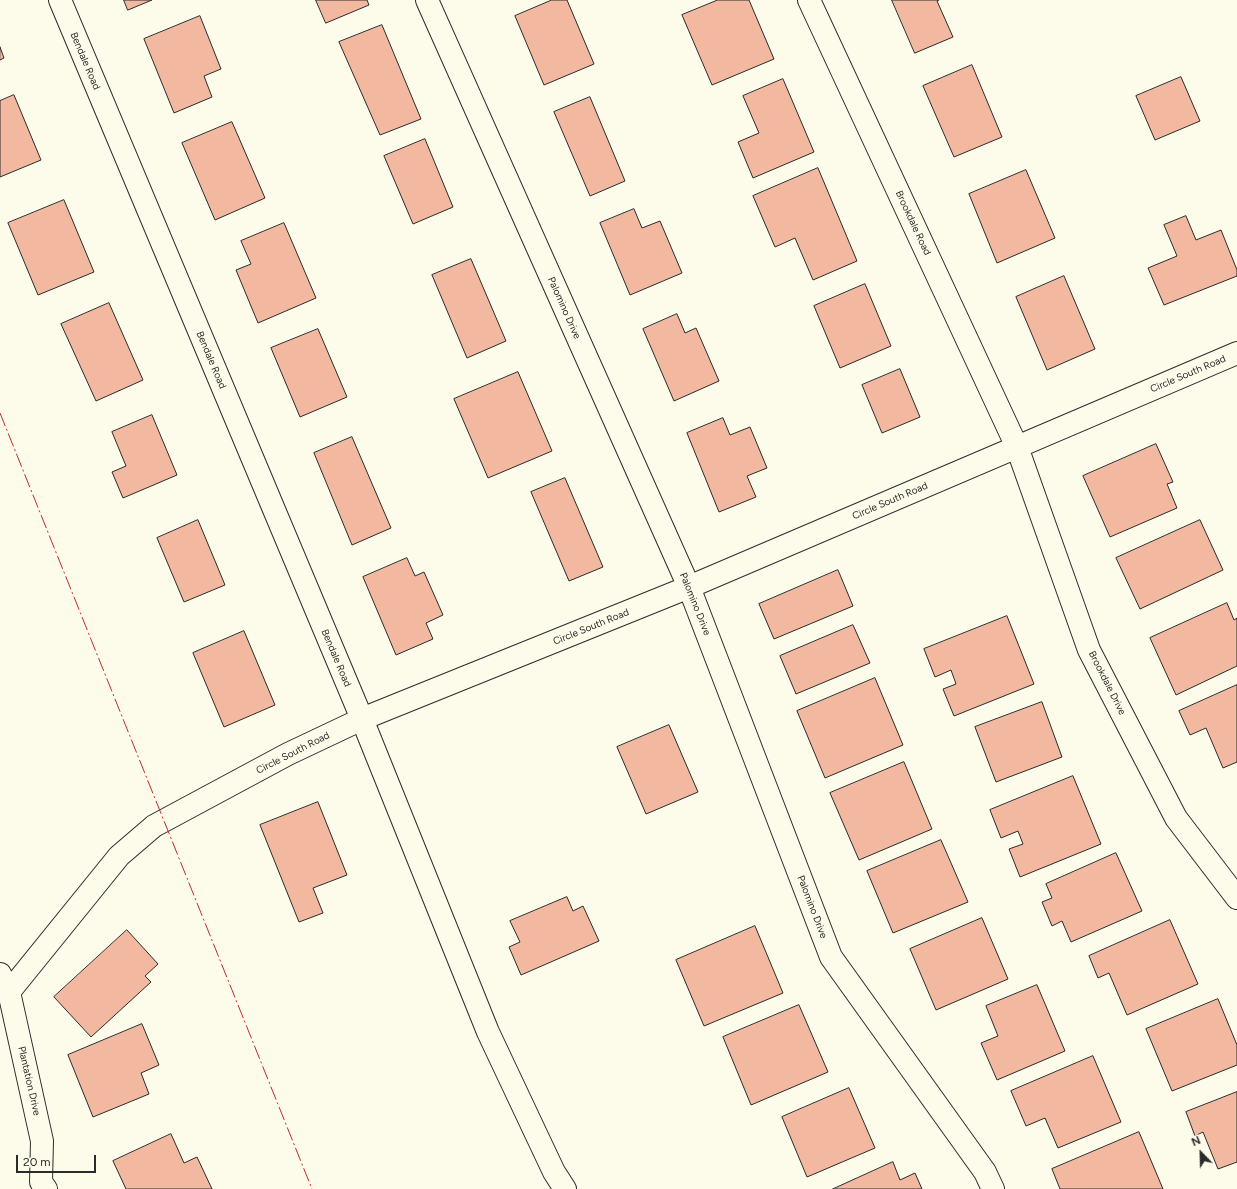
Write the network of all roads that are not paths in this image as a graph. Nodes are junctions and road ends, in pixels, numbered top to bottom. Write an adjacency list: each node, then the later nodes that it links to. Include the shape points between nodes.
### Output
1 (60, 0): 7 (street, Bendale Road)
2 (427, 0): 6 (street, Palomino Drive)
3 (809, 0): 5 (street, Brookdale Road)
4 (1237, 353): 5 (street, Circle South Road)
5 (1017, 447): 6 (street, Circle South Road); 8 (street, Brookdale Drive, via 1089,650 1176,818)
6 (689, 587): 7 (street, Circle South Road); 12 (street, Palomino Drive, via 831,957 986,1172)
7 (362, 719): 9 (street, Circle South Road, via 288,754 154,826 119,856); 11 (street, Bendale Road, via 488,1032 554,1172)
8 (1237, 898)
9 (4, 983): 10 (street, Plantation Drive, via 42,1141)
10 (39, 1187)
11 (565, 1189)
12 (993, 1189)

